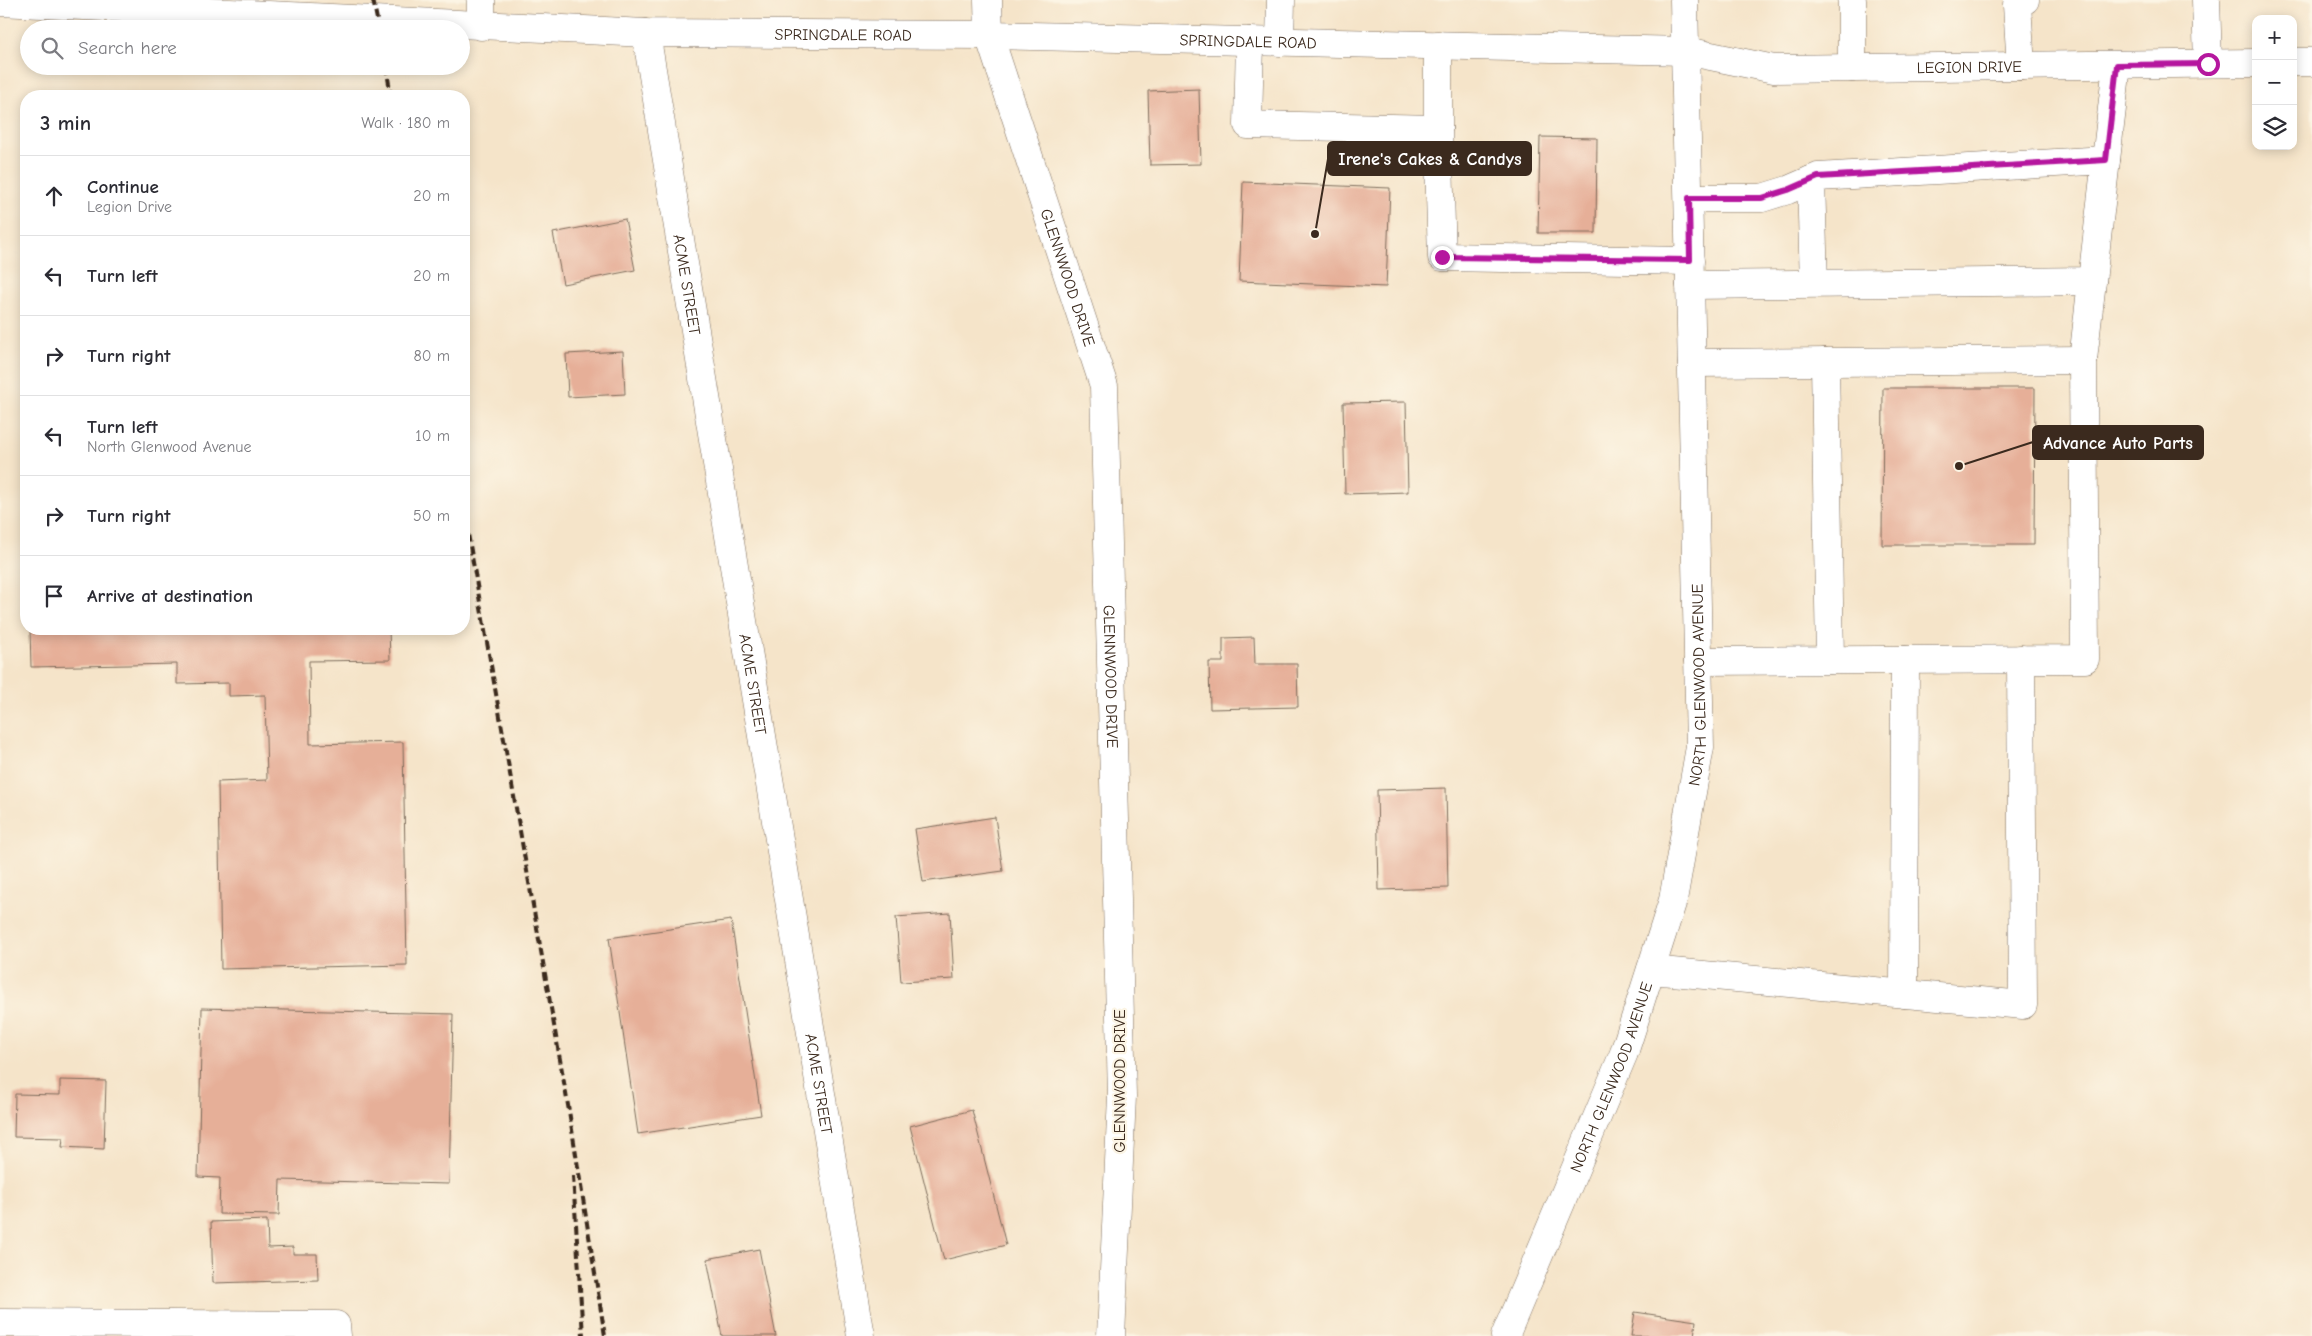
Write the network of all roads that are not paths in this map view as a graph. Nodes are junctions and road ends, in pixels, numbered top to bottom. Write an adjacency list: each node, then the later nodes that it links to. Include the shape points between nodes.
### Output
1 (988, 0): 10 (street, GLENNWOOD DRIVE)
2 (1281, 0): 12 (street)
3 (1684, 0): 14 (street, NORTH GLENWOOD AVENUE)
4 (1852, 0): 21 (street)
5 (2025, 0): 20 (street, via 2017,5)
6 (2206, 0): 18 (street)
7 (0, 2): 8 (street, SPRINGDALE ROAD)
8 (481, 13): 9 (street, SPRINGDALE ROAD)
9 (646, 33): 10 (street, SPRINGDALE ROAD); 40 (street, ACME STREET)
10 (989, 35): 11 (street, SPRINGDALE ROAD); 41 (street, GLENNWOOD DRIVE, via 1104,386 1122,1096)
11 (1250, 41): 12 (street, SPRINGDALE ROAD); 22 (street, via 1248,125)
12 (1280, 42): 13 (street, SPRINGDALE ROAD)
13 (1438, 45): 14 (street, SPRINGDALE ROAD); 22 (street)
14 (1686, 51): 21 (street, LEGION DRIVE, via 1774,69); 25 (street, NORTH GLENWOOD AVENUE)
15 (2297, 62): 16 (street)
16 (2312, 62)
17 (2252, 63): 18 (street, LEGION DRIVE)
18 (2208, 64): 19 (street, LEGION DRIVE)
19 (2117, 65): 20 (street, LEGION DRIVE); 23 (street)
20 (2022, 66): 21 (street, LEGION DRIVE)
21 (1852, 68)
22 (1438, 129): 26 (street, via 1442,257)
23 (2106, 160): 24 (street); 27 (street)
24 (1810, 180): 25 (street, via 1762,198); 28 (street)
25 (1689, 198): 26 (street, NORTH GLENWOOD AVENUE)
26 (1690, 273): 28 (street); 31 (street, NORTH GLENWOOD AVENUE)
27 (2092, 280): 28 (street); 29 (street)
28 (1814, 284)
29 (2083, 360): 30 (street); 32 (street, via 2085,659)
30 (1825, 362): 31 (street); 33 (street)
31 (1692, 363): 35 (street, NORTH GLENWOOD AVENUE)
32 (2022, 659): 34 (street); 37 (street, via 2023,1005)
33 (1830, 660): 34 (street); 35 (street)
34 (1905, 660): 37 (street)
35 (1698, 661): 36 (street, NORTH GLENWOOD AVENUE, via 1700,747 1673,900)
36 (1651, 970): 37 (street); 42 (street, NORTH GLENWOOD AVENUE, via 1624,1053)
37 (1904, 994)
38 (0, 1323): 39 (street, via 336,1325)
39 (337, 1336)
40 (861, 1336)
41 (1111, 1336)
42 (1505, 1336)

